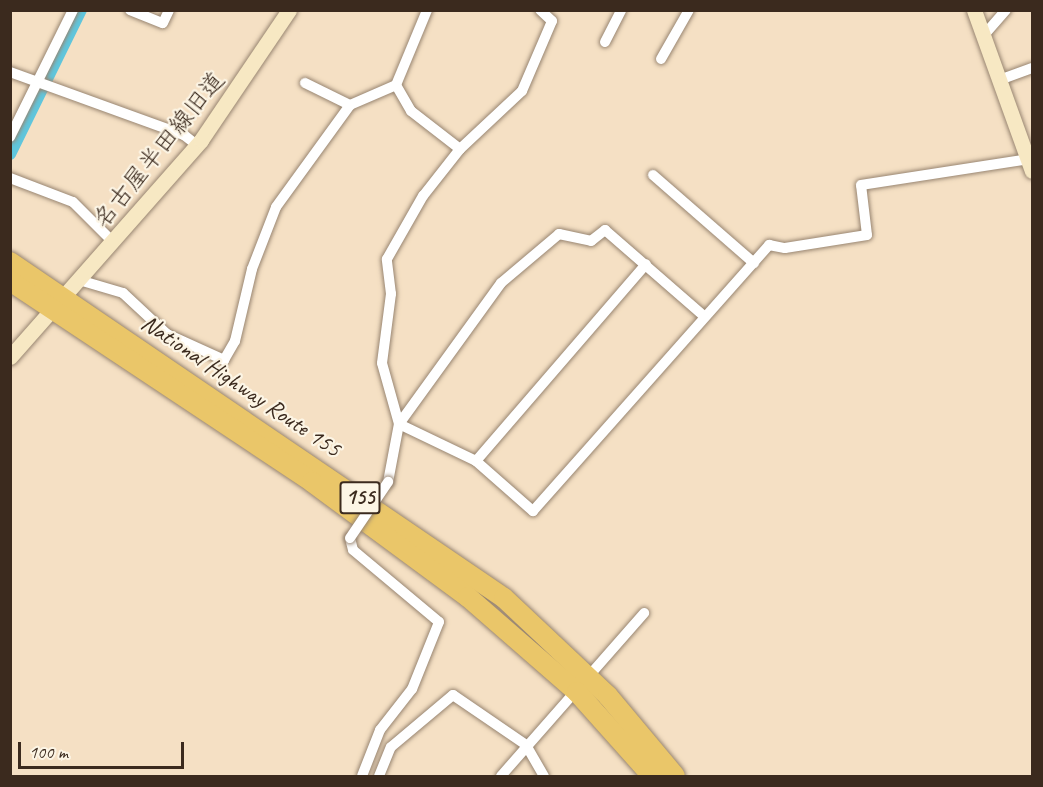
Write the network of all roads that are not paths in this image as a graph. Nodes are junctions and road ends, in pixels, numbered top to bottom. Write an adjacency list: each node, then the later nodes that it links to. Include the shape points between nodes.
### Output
1 (73, 10): 17 (street)
2 (130, 10): 3 (street, via 163,23)
3 (169, 10)
4 (289, 10): 22 (street, 名古屋半田線旧道)
5 (427, 10): 19 (street)
6 (540, 10): 23 (street, via 552,21 522,91)
7 (621, 10): 12 (street)
8 (689, 10): 13 (street)
9 (974, 10): 11 (street)
10 (1006, 10): 11 (street)
11 (985, 34): 16 (street)
12 (605, 42)
13 (661, 59)
14 (1032, 68): 16 (street)
15 (10, 72): 17 (street)
16 (1002, 79): 24 (street)
17 (37, 82): 21 (street); 22 (street, via 184,135)
18 (305, 83): 20 (street)
19 (396, 85): 20 (street); 23 (street, via 411,111)
20 (350, 105): 31 (street, via 276,207 252,269 235,341 224,360 167,334 123,293)
21 (10, 136)
22 (197, 145): 27 (street, 名古屋半田線旧道)
23 (460, 148): 36 (street, via 423,195 387,259 391,294 382,363)
24 (1030, 165): 29 (street, via 861,186 867,235 785,248 770,245)
25 (653, 175): 29 (street)
26 (10, 178): 27 (street, via 73,202)
27 (113, 242): 31 (street, 名古屋半田線旧道)
28 (10, 262): 33 (highway, National Highway Route 155 / 155)
29 (753, 263): 34 (street)
30 (646, 264): 34 (street); 36 (street, via 605,230 591,241 559,234 501,283); 37 (street)
31 (79, 280): 33 (street, 名古屋半田線旧道)
32 (10, 281): 33 (highway, National Highway Route 155 / 155)
33 (58, 303): 35 (street, 名古屋半田線旧道); 39 (highway, National Highway Route 155 / 155, via 413,555)
34 (704, 316): 37 (street, via 533,511)
35 (10, 357)
36 (399, 424): 37 (street); 41 (street, bridge, via 388,482 350,538 354,549 439,622 412,689 380,730)
37 (476, 461)
38 (644, 613): 39 (street)
39 (583, 685): 40 (street); 45 (highway, National Highway Route 155 / 155); 46 (highway, National Highway Route 155 / 155)
40 (526, 745): 42 (street, via 448,695 423,724 391,747); 43 (street); 44 (street)
41 (362, 777)
42 (379, 777)
43 (501, 777)
44 (544, 777)
45 (652, 777)
46 (675, 777)

